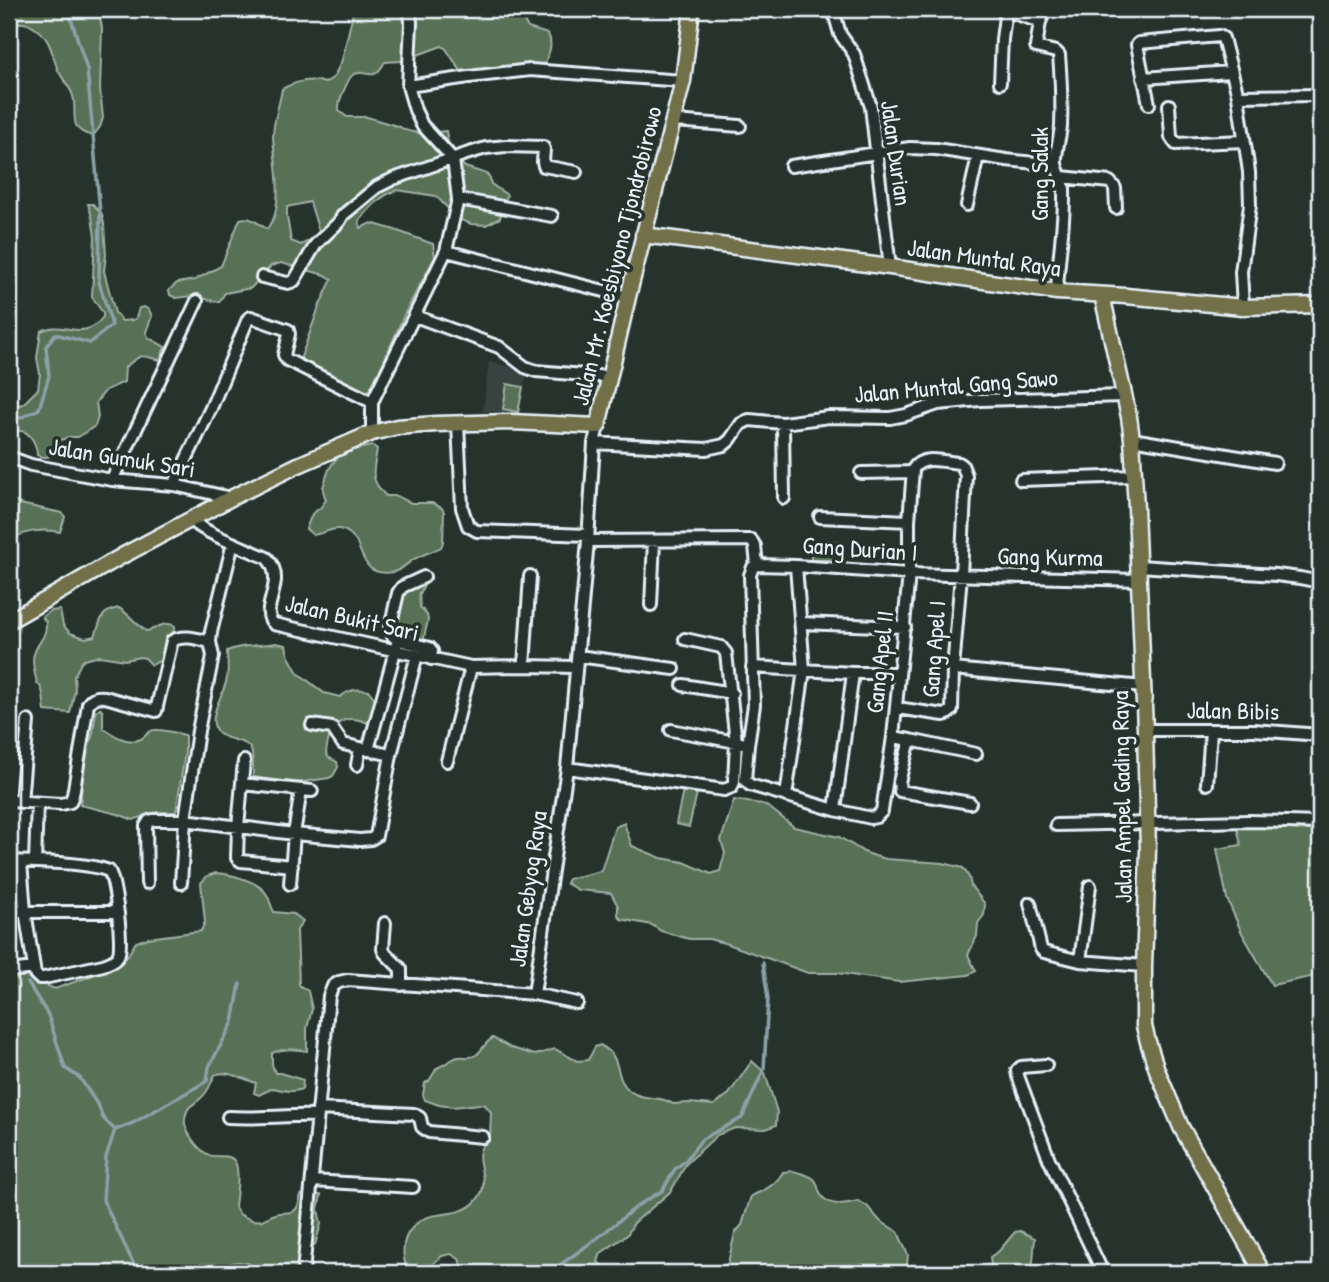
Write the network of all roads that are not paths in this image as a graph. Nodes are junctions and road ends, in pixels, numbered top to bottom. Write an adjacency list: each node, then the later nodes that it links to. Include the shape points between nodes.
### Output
1 (410, 9): 11 (street)
2 (692, 9): 9 (main road, Jalan Mr. Koesbiyono Tjondrobirowo)
3 (833, 9): 19 (street, Jalan Durian, via 871,107)
4 (1004, 9): 6 (street); 10 (street)
5 (1046, 9): 6 (street)
6 (1040, 22): 22 (street, Gang Salak, via 1036,47 1059,55 1062,90)
7 (1231, 72): 8 (street); 8 (street, via 1219,36 1139,43); 13 (street)
8 (1143, 78): 14 (street)
9 (683, 81): 11 (street, via 530,71); 16 (main road, Jalan Mr. Koesbiyono Tjondrobirowo)
10 (1000, 83)
11 (408, 86): 21 (street, via 422,125)
12 (1320, 95): 13 (street)
13 (1238, 96): 18 (street)
14 (1149, 104)
15 (1169, 105): 18 (street, via 1171,137 1176,144)
16 (674, 121): 17 (street); 30 (main road, Jalan Mr. Koesbiyono Tjondrobirowo)
17 (740, 126)
18 (1244, 141): 39 (street, via 1250,189 1241,272)
19 (877, 152): 20 (street, via 924,148); 23 (street); 32 (street, Jalan Durian)
20 (978, 156): 22 (street); 27 (street)
21 (453, 159): 24 (street, via 486,148 542,147 544,166); 26 (street); 33 (street, via 377,187 316,244 295,281)
22 (1056, 165): 25 (street, Gang Salak)
23 (791, 166)
24 (576, 172)
25 (1062, 177): 28 (street, via 1114,184); 34 (street, Gang Salak, via 1064,213)
26 (458, 199): 29 (street); 31 (street)
27 (967, 205)
28 (1116, 208)
29 (552, 216)
30 (643, 235): 32 (main road, Jalan Muntal Raya); 36 (main road, Jalan Mr. Koesbiyono Tjondrobirowo)
31 (446, 251): 36 (street); 40 (street)
32 (890, 268): 34 (main road, Jalan Muntal Raya)
33 (262, 277)
34 (1057, 292): 35 (main road, Jalan Muntal Raya)
35 (1102, 295): 39 (main road, Jalan Muntal Raya); 42 (main road, Jalan Ampel Gading Raya)
36 (628, 297): 41 (main road, Jalan Mr. Koesbiyono Tjondrobirowo)
37 (197, 301): 55 (street)
38 (1320, 305): 39 (main road, Jalan Muntal Raya)
39 (1243, 307)
40 (415, 316): 41 (street, via 499,347 536,371); 43 (street)
41 (610, 377): 46 (main road, Jalan Mr. Koesbiyono Tjondrobirowo)
42 (1124, 396): 44 (street, Jalan Muntal Gang Sawo, via 980,400 938,404 890,418 829,417); 48 (main road, Jalan Ampel Gading Raya)
43 (372, 402): 47 (street); 57 (street, via 288,360 284,355 288,330 251,317)
44 (783, 423): 49 (street, Jalan Muntal Gang Sawo, via 745,421 724,445 706,449); 59 (street)
45 (458, 424): 46 (main road, Jalan Mr. Koesbiyono Tjondrobirowo); 47 (main road, Jalan Mr. Koesbiyono Tjondrobirowo); 63 (street, via 462,508 468,526 477,531)
46 (598, 426): 49 (street, Jalan Gebyog Raya)
47 (372, 433): 58 (main road, Jalan Mr. Koesbiyono Tjondrobirowo)
48 (1132, 439): 51 (street); 54 (main road, Jalan Ampel Gading Raya)
49 (594, 443): 63 (street, Jalan Gebyog Raya)
50 (9, 457): 55 (street, Jalan Gumuk Sari)
51 (1275, 463)
52 (913, 472): 53 (street); 62 (street, Gang Apel II); 71 (street, Gang Apel I, via 915,464 924,460 962,465 966,475)
53 (861, 473)
54 (1134, 476): 56 (street); 68 (main road, Jalan Ampel Gading Raya)
55 (112, 480): 57 (street, Jalan Gumuk Sari)
56 (1021, 480)
57 (174, 485): 58 (street, Jalan Gumuk Sari)
58 (231, 498): 61 (main road, Jalan Mr. Koesbiyono Tjondrobirowo)
59 (784, 498)
60 (820, 517): 62 (street)
61 (190, 520): 65 (street, Jalan Bukit Sari); 75 (main road, Jalan Mr. Koesbiyono Tjondrobirowo)
62 (909, 521): 69 (street, Gang Apel II)
63 (588, 538): 64 (street); 83 (street, Jalan Gebyog Raya)
64 (654, 541): 66 (street, via 751,540); 74 (street)
65 (233, 543): 79 (street); 80 (street, Jalan Bukit Sari, via 273,565 271,622)
66 (757, 565): 67 (street, Gang Durian I); 86 (street, via 750,575)
67 (796, 566): 69 (street, Gang Durian I); 76 (street)
68 (1139, 573): 71 (street, Gang Kurma); 73 (street, Gang Kurma, via 1276,575); 93 (main road, Jalan Ampel Gading Raya)
69 (909, 574): 71 (street, Gang Durian I); 77 (street, Gang Apel II)
70 (530, 576): 84 (street)
71 (961, 576): 88 (street, Gang Apel I)
72 (424, 577): 80 (street, via 398,593 390,628)
73 (1320, 583)
74 (652, 606)
75 (9, 621)
76 (801, 623): 77 (street); 89 (street)
77 (905, 627): 91 (street, Gang Apel II)
78 (685, 639): 94 (street, via 725,650)
79 (210, 642): 117 (street, via 188,637 172,641 156,711 92,698 70,802); 120 (street, via 213,656)
80 (397, 645): 81 (street, Jalan Bukit Sari); 82 (street, via 430,648); 105 (street)
81 (417, 655): 82 (street, Jalan Bukit Sari); 107 (street)
82 (431, 659): 85 (street, Jalan Bukit Sari)
83 (577, 662): 84 (street, Jalan Bukit Sari); 87 (street, Jalan Bukit Sari); 111 (street, Jalan Gebyog Raya)
84 (524, 666): 85 (street, Jalan Bukit Sari)
85 (471, 667): 109 (street)
86 (752, 667): 89 (street); 104 (street, via 754,705)
87 (674, 669)
88 (953, 669): 93 (street); 95 (street, Gang Apel I, via 950,713)
89 (804, 670): 90 (street); 114 (street)
90 (853, 673): 91 (street); 119 (street)
91 (899, 673): 95 (street, Gang Apel II)
92 (683, 685): 94 (street)
93 (1144, 687): 99 (main road, Jalan Ampel Gading Raya)
94 (732, 693): 104 (street, via 734,738)
95 (897, 708): 102 (street, Gang Apel II)
96 (28, 721): 116 (street)
97 (312, 725): 105 (street, via 332,728 343,744)
98 (671, 730): 104 (street)
99 (1145, 730): 100 (street, Jalan Bibis); 121 (main road, Jalan Ampel Gading Raya)
100 (1211, 730): 101 (street, Jalan Bibis); 113 (street)
101 (1320, 735)
102 (893, 737): 103 (street, Gang Apel II); 119 (street, via 882,811 871,818)
103 (910, 740): 106 (street); 118 (street, Gang Apel II, via 899,788)
104 (742, 743): 111 (street, via 734,782 724,790); 114 (street, via 750,785)
105 (364, 749): 107 (street); 110 (street)
106 (976, 754)
107 (391, 755): 125 (street, via 374,838)
108 (244, 761): 112 (street)
109 (447, 761)
110 (357, 765)
111 (567, 768): 144 (street, Jalan Gebyog Raya)
112 (242, 784): 124 (street); 125 (street, via 306,791)
113 (1207, 784)
114 (786, 796): 119 (street)
115 (9, 801): 116 (street)
116 (21, 802): 117 (street)
117 (37, 803): 128 (street)
118 (970, 803)
119 (835, 810)
120 (185, 820): 124 (street); 130 (street, via 149,821); 131 (street)
121 (1147, 822): 122 (street); 123 (street); 140 (main road, Jalan Ampel Gading Raya)
122 (1320, 823)
123 (1056, 825)
124 (238, 827): 125 (street); 129 (street, via 237,858 241,861)
125 (294, 834): 129 (street)
126 (9, 861): 127 (street)
127 (21, 862): 128 (street); 135 (street)
128 (35, 862): 137 (street, via 109,871)
129 (292, 866): 132 (street)
130 (147, 883)
131 (181, 883)
132 (290, 884)
133 (1090, 886): 139 (street)
134 (1030, 903): 139 (street, via 1041,949)
135 (25, 911): 136 (street); 137 (street); 141 (street)
136 (9, 912)
137 (117, 912): 141 (street, via 121,949 112,962 44,978 35,974)
138 (385, 923): 143 (street, via 383,949 401,969)
139 (1080, 961): 140 (street)
140 (1144, 965): 154 (main road, Jalan Ampel Gading Raya, via 1144,1026 1157,1070 1188,1139)
141 (34, 968): 142 (street)
142 (9, 971)
143 (401, 985): 144 (street, Jalan Gebyog Raya); 147 (street, Jalan Gebyog Raya, via 348,980 333,986)
144 (534, 994): 145 (street)
145 (578, 1003)
146 (1046, 1065): 153 (street, via 1021,1068 1018,1076 1049,1159)
147 (317, 1113): 148 (street); 149 (street, via 414,1114 429,1132); 150 (street, Jalan Gebyog Raya)
148 (228, 1117)
149 (483, 1137)
150 (312, 1181): 151 (street); 152 (street, Jalan Gebyog Raya)
151 (413, 1187)
152 (303, 1273)
153 (1103, 1273)
154 (1263, 1273)

